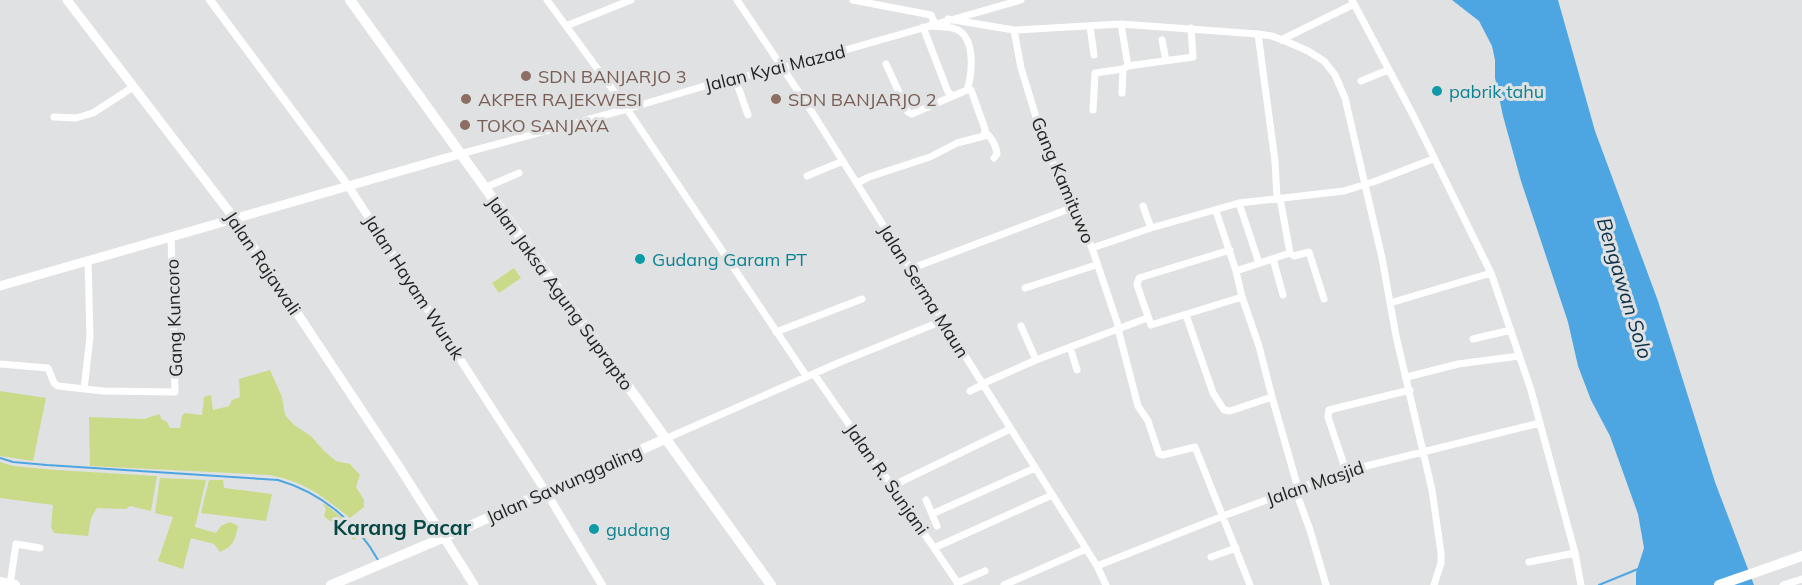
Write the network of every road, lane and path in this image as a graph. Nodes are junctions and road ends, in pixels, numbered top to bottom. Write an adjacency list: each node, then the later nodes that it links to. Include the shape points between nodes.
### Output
1 (67, 0): 29 (main road, Jalan Rajawali)
2 (210, 0): 46 (street, Jalan Hayam Wuruk)
3 (350, 0): 38 (main road, Jalan Jaksa Agung Suprapto)
4 (547, 0): 13 (street, Jalan R. Sunjani)
5 (631, 0): 13 (street)
6 (737, 0): 24 (street, Jalan Serma Maun)
7 (853, 0): 14 (street, via 931,15 934,22)
8 (1021, 0): 10 (street, Jalan Kyai Mazad)
9 (1353, 2): 20 (street); 26 (street)
10 (996, 3): 11 (street, Jalan Kyai Mazad)
11 (948, 19): 14 (street, Jalan Kyai Mazad); 17 (street)
12 (1121, 24): 15 (street); 16 (street); 25 (street)
13 (566, 26): 33 (street, Jalan R. Sunjani)
14 (927, 26): 24 (street, Jalan Kyai Mazad); 30 (street, via 962,34 971,55); 32 (street, via 946,87)
15 (1090, 26): 17 (street); 21 (street)
16 (1191, 28): 18 (street); 22 (street, via 1193,57)
17 (1014, 30): 51 (street, Gang Kamituwo, via 1044,143)
18 (1258, 34): 20 (street); 48 (street)
19 (1162, 40): 22 (street)
20 (1281, 40): 45 (street, via 1324,61 1335,75 1345,98)
21 (1094, 55)
22 (1166, 61): 25 (street)
23 (886, 64): 32 (street, via 912,114)
24 (782, 68): 27 (street, Jalan Kyai Mazad); 41 (street, Jalan Serma Maun)
25 (1126, 68): 31 (street); 34 (street, via 1095,73)
26 (1388, 70): 28 (street); 40 (street)
27 (735, 78): 33 (street, Jalan Kyai Mazad); 35 (street)
28 (1361, 81)
29 (134, 87): 36 (street, via 93,113 76,118); 53 (main road, Jalan Rajawali)
30 (967, 90): 32 (street); 37 (street, via 974,95)
31 (1122, 93)
32 (953, 96)
33 (627, 109): 38 (street, Jalan Kyai Mazad); 79 (street, Jalan R. Sunjani)
34 (1093, 110)
35 (748, 115)
36 (54, 117)
37 (985, 132): 39 (street, via 997,150); 44 (street, via 984,136)
38 (460, 154): 46 (main road); 47 (main road, Jalan Jaksa Agung Suprapto)
39 (994, 158)
40 (1433, 159): 45 (street); 65 (street)
41 (843, 161): 43 (street); 44 (street, Jalan Serma Maun)
42 (519, 173): 47 (street)
43 (807, 176)
44 (857, 183): 63 (street, Jalan Serma Maun)
45 (1364, 185): 48 (street); 72 (street)
46 (349, 187): 53 (main road); 101 (street, Jalan Hayam Wuruk)
47 (484, 188): 95 (main road, Jalan Jaksa Agung Suprapto)
48 (1278, 198): 49 (street); 58 (street)
49 (1239, 203): 52 (street); 61 (street)
50 (1143, 206): 54 (street)
51 (1074, 207): 56 (street, Gang Kamituwo); 63 (street)
52 (1216, 211): 54 (street); 57 (street)
53 (234, 218): 55 (main road); 107 (main road, Jalan Rajawali)
54 (1150, 228): 56 (street)
55 (171, 236): 60 (main road); 89 (street, Gang Kuncoro, via 176,390 150,393)
56 (1092, 248): 62 (street, Gang Kamituwo)
57 (1230, 250): 64 (street); 74 (street, via 1139,278 1137,285)
58 (1290, 253): 59 (street); 71 (street, via 1294,256 1309,252)
59 (1273, 259): 61 (street); 68 (street)
60 (88, 260): 66 (main road); 89 (street, via 90,337)
61 (1259, 263): 64 (street)
62 (1096, 265): 67 (street); 77 (street, Gang Kamituwo)
63 (910, 268): 75 (street, Jalan Serma Maun)
64 (1236, 271): 69 (street)
65 (1491, 273): 72 (street); 78 (street)
66 (0, 286)
67 (1025, 288)
68 (1283, 295)
69 (1242, 297): 73 (street); 92 (street)
70 (862, 299): 79 (street)
71 (1324, 299)
72 (1390, 303): 87 (street)
73 (1186, 315): 74 (street, via 1153,325); 92 (street, via 1224,410)
74 (1147, 318): 77 (street)
75 (942, 321): 86 (street); 88 (street, Jalan Serma Maun)
76 (1021, 326): 83 (street)
77 (1119, 328): 81 (street); 105 (street, Gang Kamituwo, via 1138,406 1148,421 1159,454 1196,447)
78 (1511, 330): 80 (street); 82 (street)
79 (776, 332): 86 (street, Jalan R. Sunjani)
80 (1473, 339)
81 (1070, 347): 83 (street); 85 (street)
82 (1520, 356): 87 (street, via 1458,364); 93 (street)
83 (1036, 360): 88 (street)
84 (0, 364): 89 (street, Gang Kuncoro, via 47,367 56,385)
85 (1077, 370)
86 (810, 376): 95 (street); 99 (street, Jalan R. Sunjani)
87 (1407, 377): 90 (street)
88 (982, 384): 91 (street); 94 (street, Jalan Serma Maun)
89 (84, 389)
90 (1410, 390): 96 (street); 98 (street, via 1329,410)
91 (970, 391)
92 (1272, 397): 100 (street)
93 (1540, 423): 96 (street, Jalan Masjid); 112 (street)
94 (1010, 429): 97 (street, Jalan Serma Maun); 99 (street)
95 (665, 439): 101 (main road, Jalan Sawunggaling); 124 (main road, Jalan Jaksa Agung Suprapto)
96 (1424, 452): 98 (street, Jalan Masjid); 129 (street, via 1441,553)
97 (1035, 468): 102 (street, Jalan Serma Maun); 104 (street)
98 (1346, 471): 100 (street, Jalan Masjid)
99 (892, 486): 109 (street, Jalan R. Sunjani)
100 (1296, 488): 105 (street, Jalan Masjid); 128 (street)
101 (546, 492): 107 (main road, Jalan Sawunggaling); 123 (street, Jalan Hayam Wuruk)
102 (1052, 495): 109 (street); 111 (street, Jalan Serma Maun)
103 (926, 500): 104 (street)
104 (932, 514): 106 (street)
105 (1223, 516): 110 (street); 116 (street, Jalan Masjid)
106 (937, 526)
107 (445, 537): 121 (main road, Jalan Sawunggaling); 122 (main road, Jalan Rajawali)
108 (40, 548): 119 (street, via 16,544)
109 (934, 548): 120 (street, Jalan R. Sunjani)
110 (1236, 548): 114 (street); 127 (street)
111 (1086, 549): 116 (street, Jalan Serma Maun); 125 (street)
112 (1575, 553): 115 (street); 130 (street)
113 (1802, 556): 131 (main road)
114 (1211, 557)
115 (1529, 562)
116 (1096, 566): 126 (street, Jalan Serma Maun)
117 (985, 571): 120 (street)
118 (1802, 579): 132 (street)
119 (8, 584)
120 (958, 584)
121 (331, 585)
122 (474, 585)
123 (602, 585)
124 (771, 585)
125 (1004, 585)
126 (1106, 585)
127 (1250, 585)
128 (1326, 585)
129 (1434, 585)
130 (1581, 585)
131 (1719, 585)
132 (1783, 585)

